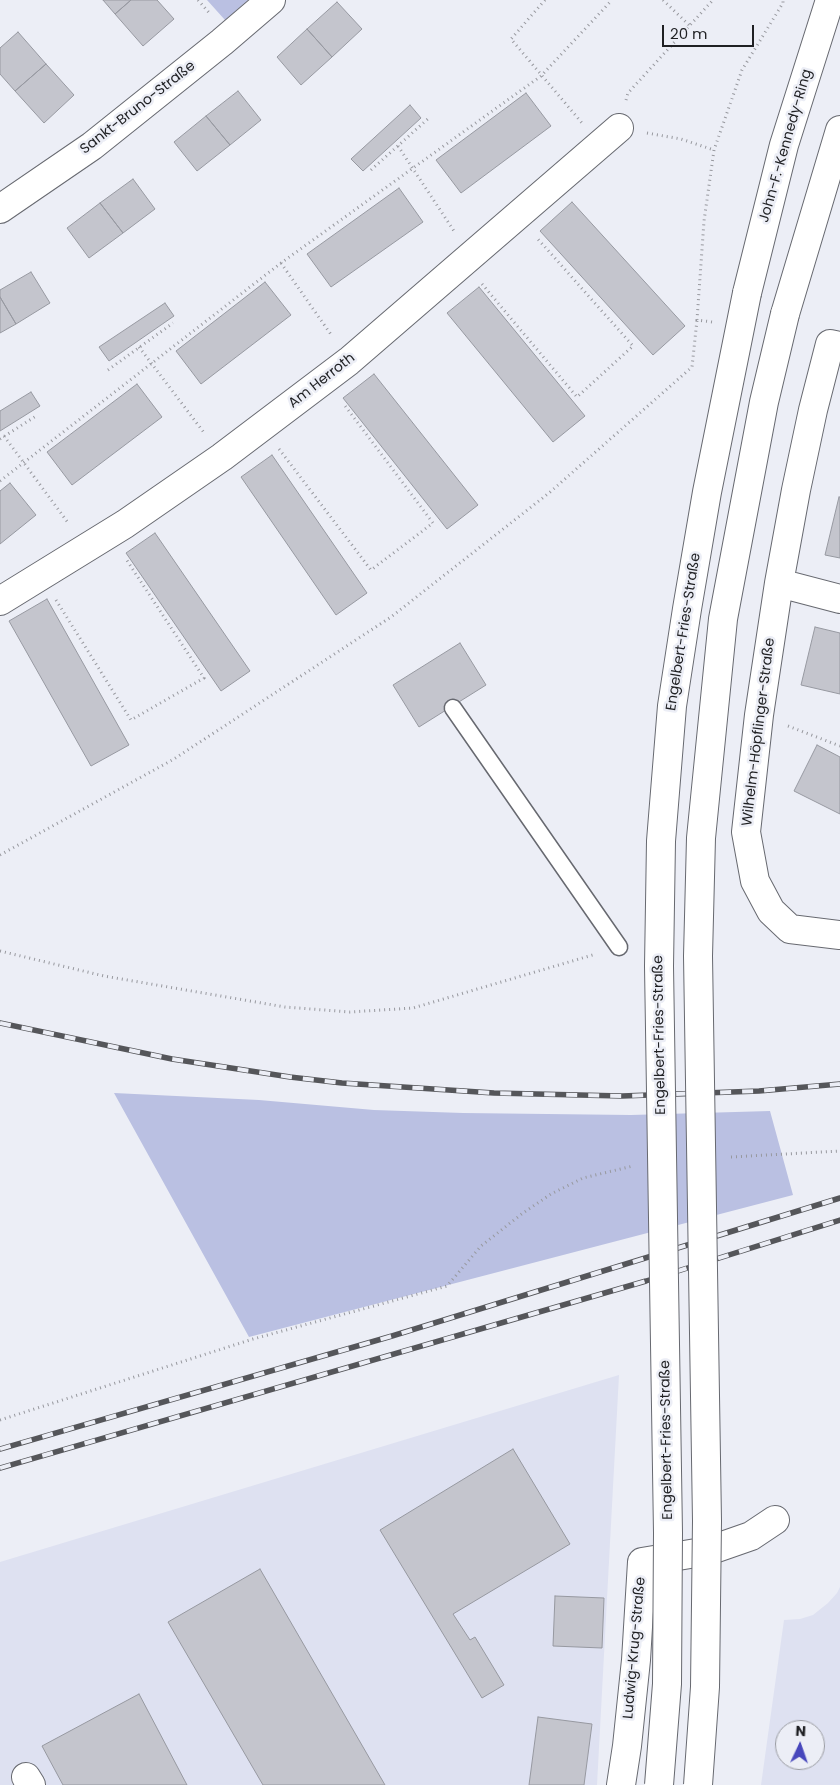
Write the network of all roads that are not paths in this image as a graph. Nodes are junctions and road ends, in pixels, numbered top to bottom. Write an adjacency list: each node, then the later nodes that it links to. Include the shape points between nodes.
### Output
1 (271, 0): 5 (main road, Sankt-Bruno-Straße, via 92,146)
2 (830, 0): 6 (main road, John-F.-Kennedy-Ring, via 784,145)
3 (619, 128): 10 (main road, Am Herroth, via 350,360 222,457 109,534)
4 (840, 130): 17 (main road, bridge, via 784,314 764,402 723,619 700,838 698,956 707,1531 705,1687)
5 (0, 209)
6 (747, 293): 16 (main road, Engelbert-Fries-Straße, bridge, via 687,609 672,706 661,841 659,966 668,1543 667,1684)
7 (835, 345): 8 (main road, Wilhelm-Höpflinger-Straße, via 808,437)
8 (779, 584): 9 (main road); 12 (main road, Wilhelm-Höpflinger-Straße, via 759,715 746,832 756,881 771,911 790,929)
9 (840, 599)
10 (0, 601)
11 (453, 708): 13 (lane)
12 (840, 935)
13 (619, 947)
14 (775, 1520): 15 (main road, Ludwig-Krug-Straße, via 750,1536 708,1551 642,1562 636,1660)
15 (621, 1785)
16 (659, 1785)
17 (698, 1785)

